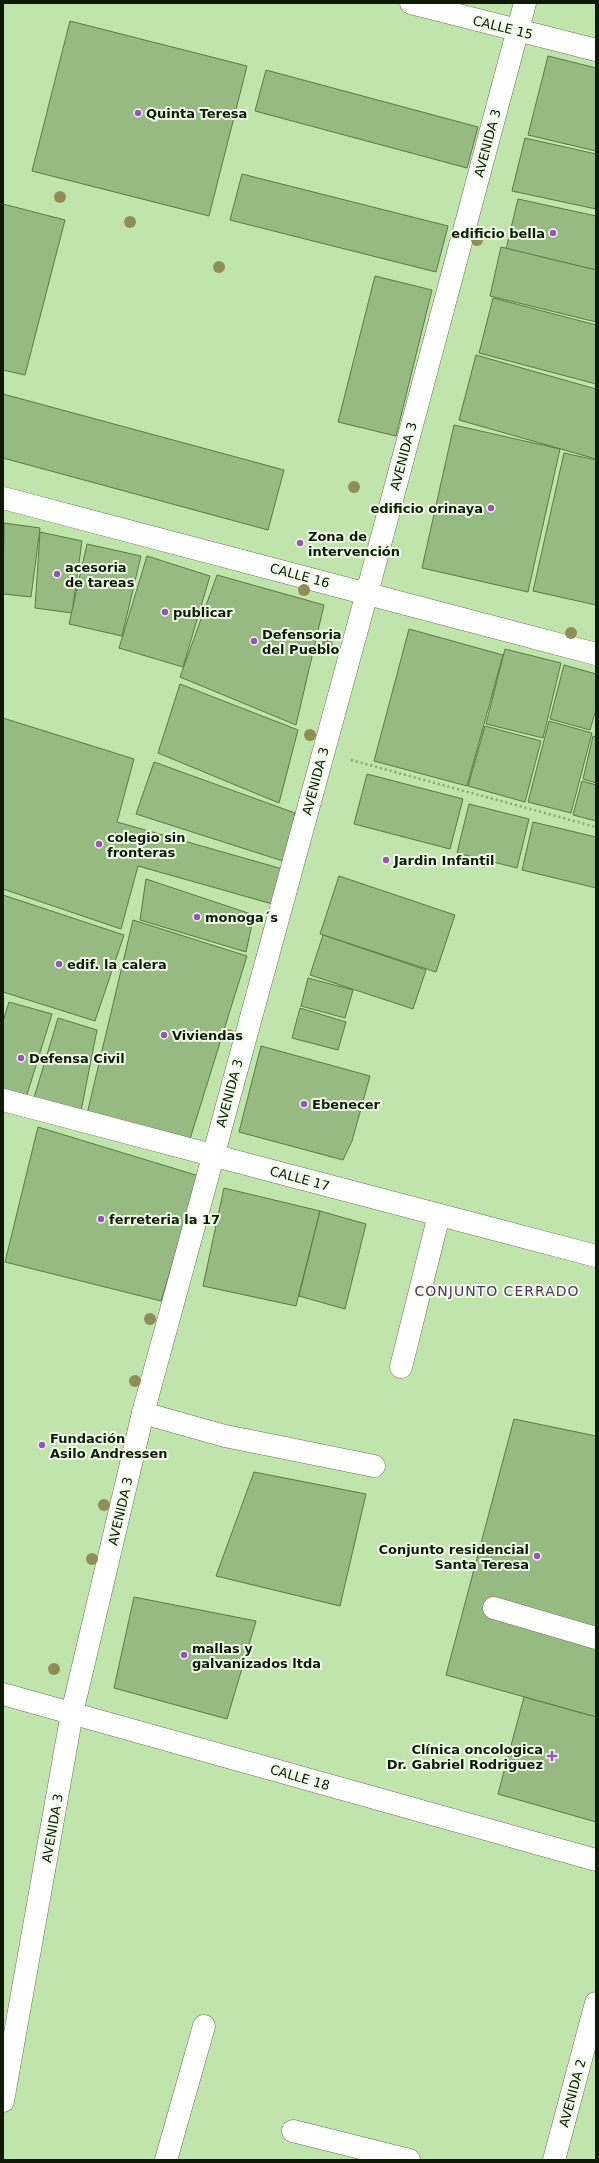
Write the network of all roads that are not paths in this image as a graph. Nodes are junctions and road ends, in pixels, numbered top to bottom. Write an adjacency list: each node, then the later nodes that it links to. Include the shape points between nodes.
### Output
1 (411, 3): 3 (street, CALLE 15)
2 (524, 3): 3 (street, AVENIDA 3)
3 (517, 31): 4 (street, CALLE 15); 6 (street, AVENIDA 3)
4 (596, 50)
5 (3, 498): 6 (street, CALLE 16)
6 (367, 593): 7 (street, CALLE 16); 9 (street, AVENIDA 3)
7 (596, 654)
8 (3, 1100): 9 (street, CALLE 17)
9 (212, 1155): 10 (street, CALLE 17); 13 (street, AVENIDA 3)
10 (439, 1215): 11 (street, CALLE 17); 12 (street)
11 (596, 1256)
12 (401, 1367)
13 (143, 1413): 14 (street, via 225,1436); 18 (street, AVENIDA 3)
14 (374, 1466)
15 (494, 1608): 16 (street)
16 (596, 1638)
17 (3, 1694): 18 (street, CALLE 18)
18 (72, 1713): 19 (street, CALLE 18); 22 (street, AVENIDA 3)
19 (596, 1860)
20 (596, 2002): 26 (street, AVENIDA 2)
21 (204, 2026): 24 (street)
22 (3, 2101)
23 (293, 2130): 25 (street)
24 (166, 2160)
25 (409, 2160)
26 (554, 2160)

